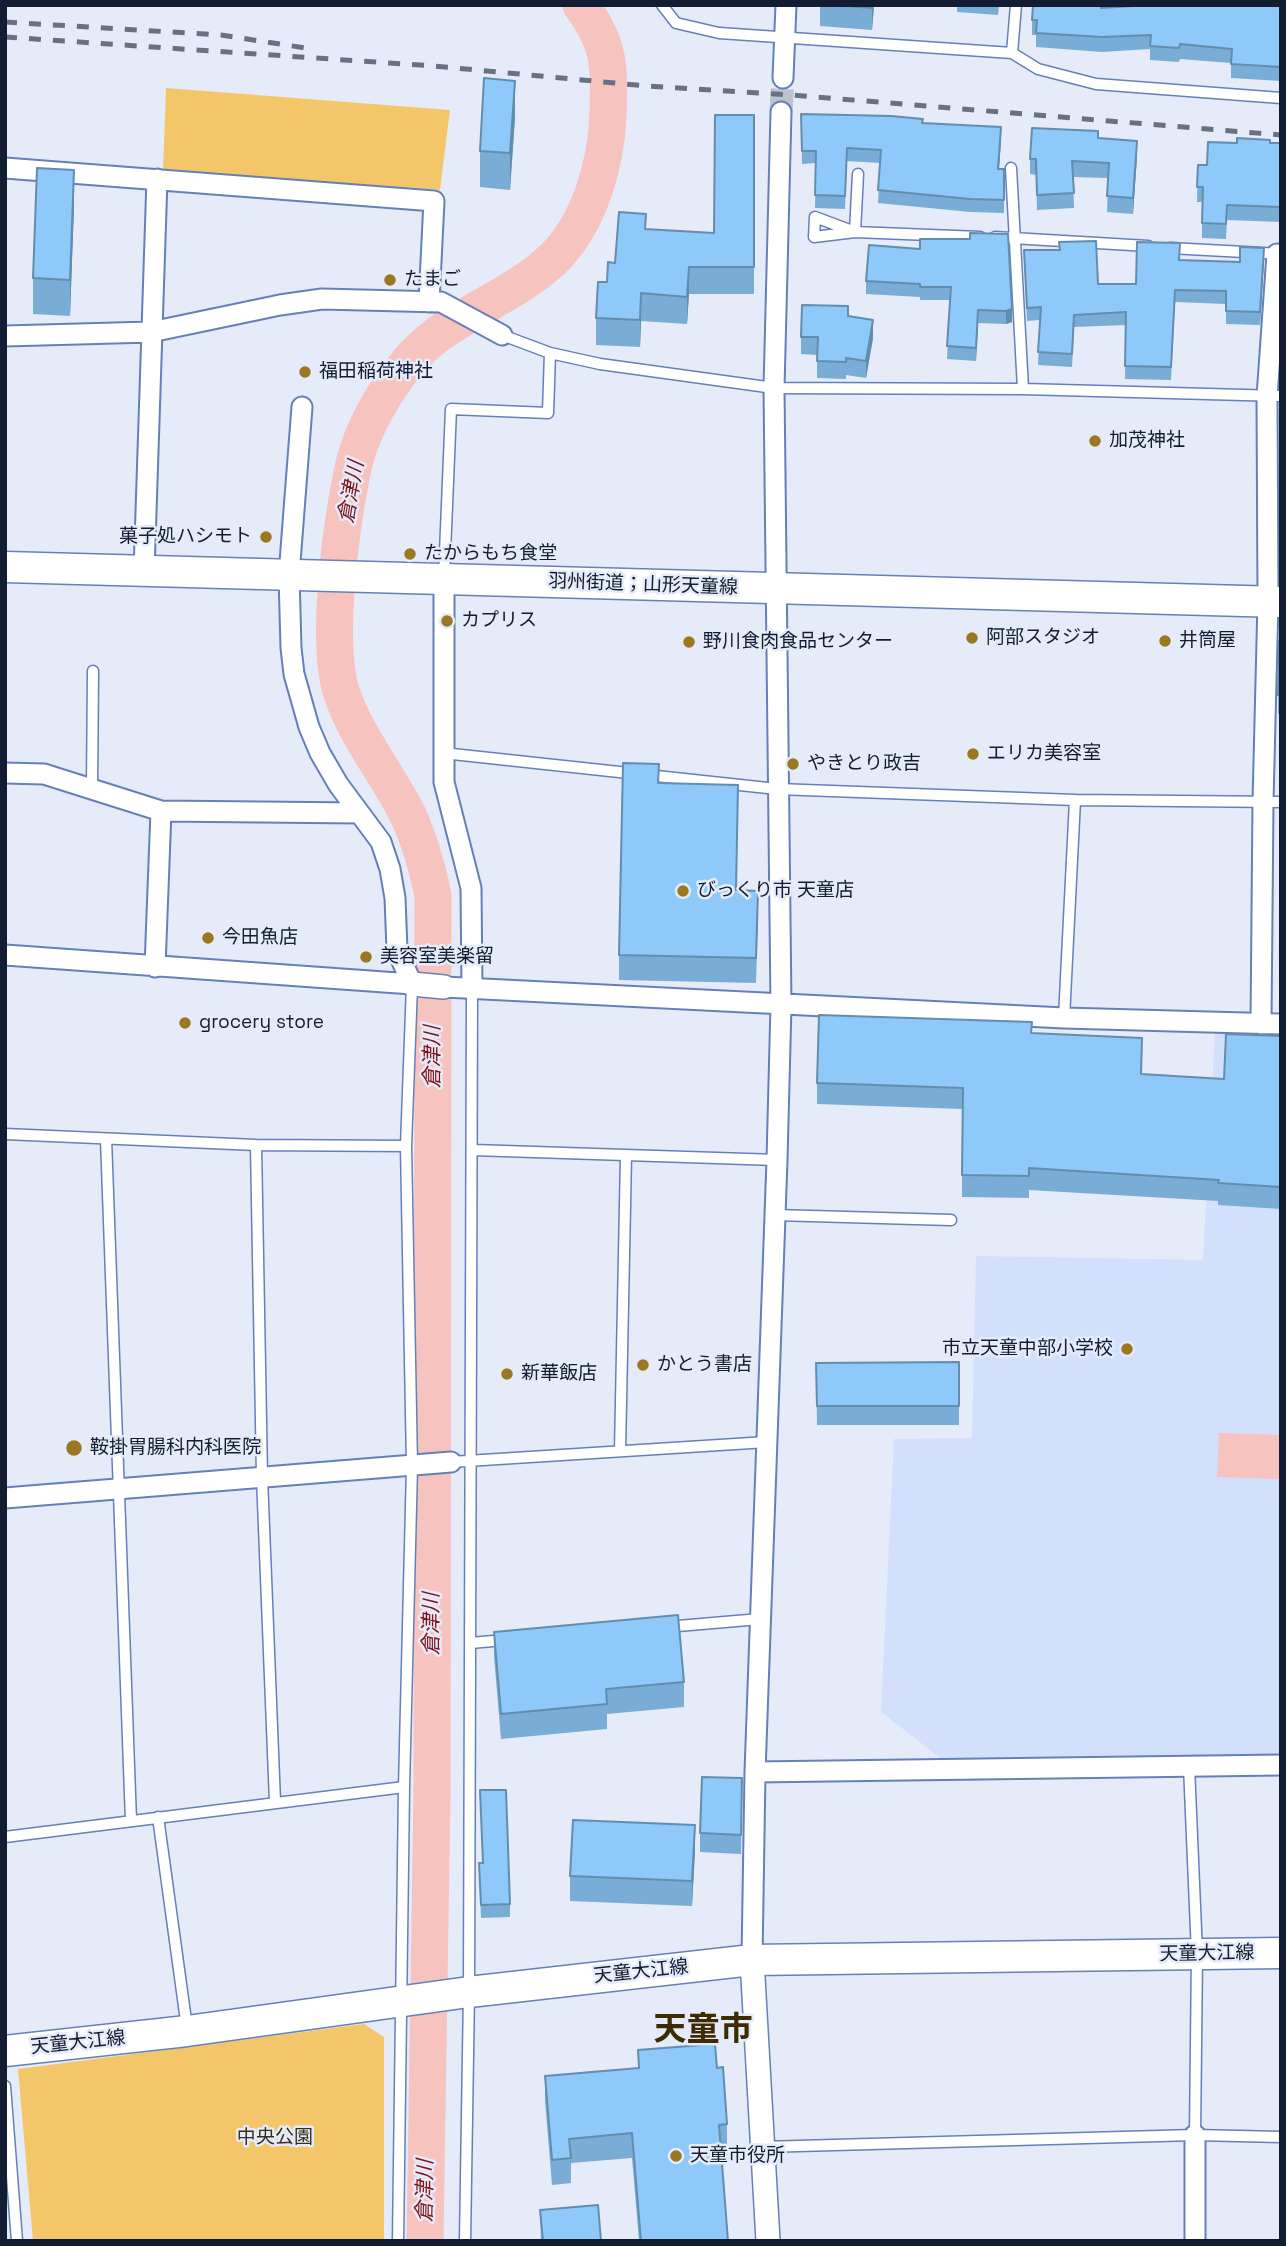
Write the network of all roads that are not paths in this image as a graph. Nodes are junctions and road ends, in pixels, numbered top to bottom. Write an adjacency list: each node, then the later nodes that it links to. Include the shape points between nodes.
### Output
1 (662, 5): 4 (lane, via 676,23 719,33)
2 (786, 5): 4 (street)
3 (1016, 5): 5 (lane)
4 (785, 37): 5 (lane); 6 (street)
5 (1012, 53): 7 (lane, via 1038,69 1096,84)
6 (783, 78)
7 (1281, 98)
8 (781, 111): 20 (street)
9 (5, 168): 12 (street)
10 (1011, 168): 13 (lane)
11 (858, 174): 13 (lane, via 855,232)
12 (157, 179): 15 (street, via 434,201); 16 (street)
13 (1016, 238): 14 (lane); 21 (lane)
14 (1279, 254): 22 (street)
15 (435, 302): 16 (street, via 322,299); 17 (street)
16 (151, 332): 18 (street); 25 (street)
17 (502, 335): 19 (lane)
18 (5, 336)
19 (550, 353): 20 (lane); 27 (lane, via 548,413 451,409)
20 (774, 388): 21 (lane); 28 (street)
21 (1024, 390): 22 (lane)
22 (1274, 396): 29 (street)
23 (302, 407): 26 (street)
24 (5, 567): 25 (main road, 羽州街道；山形天童線)
25 (144, 572): 26 (main road, 羽州街道；山形天童線)
26 (294, 575): 27 (main road, 羽州街道；山形天童線); 38 (street, via 291,648 302,703 320,753)
27 (444, 578): 28 (main road, 羽州街道；山形天童線); 31 (street)
28 (775, 589): 29 (main road, 羽州街道；山形天童線); 34 (street)
29 (1274, 601): 36 (street)
30 (93, 671): 33 (lane)
31 (443, 753): 34 (lane); 43 (street, via 444,782 471,888)
32 (5, 773): 33 (street, via 44,774)
33 (92, 789): 37 (street)
34 (777, 789): 35 (lane); 44 (street)
35 (1075, 800): 36 (lane); 45 (lane)
36 (1272, 802): 46 (street)
37 (161, 811): 38 (street); 40 (street)
38 (359, 813): 41 (street, via 381,842 390,869 397,950)
39 (5, 955): 40 (street)
40 (155, 967): 41 (street)
41 (412, 984): 42 (street); 51 (lane)
42 (444, 987): 43 (street)
43 (472, 989): 44 (street); 52 (lane)
44 (780, 1005): 45 (street); 54 (street)
45 (1064, 1018): 46 (street)
46 (1261, 1024): 47 (street)
47 (1281, 1024)
48 (5, 1134): 49 (lane)
49 (107, 1139): 50 (lane); 62 (lane)
50 (256, 1145): 51 (lane); 61 (lane)
51 (406, 1146): 60 (lane)
52 (473, 1150): 53 (lane); 59 (lane)
53 (626, 1157): 54 (lane); 58 (lane)
54 (777, 1160): 55 (street)
55 (775, 1214): 56 (lane); 57 (street)
56 (951, 1220)
57 (767, 1442): 58 (lane); 64 (street)
58 (620, 1451): 59 (lane)
59 (461, 1461): 60 (street); 67 (lane)
60 (412, 1466): 61 (street); 71 (lane)
61 (262, 1477): 62 (street); 72 (lane)
62 (119, 1489): 63 (street); 74 (lane)
63 (5, 1498)
64 (760, 1619): 65 (lane); 70 (street)
65 (650, 1628)
66 (512, 1640): 67 (lane)
67 (470, 1643): 79 (lane)
68 (1281, 1765): 69 (street)
69 (1189, 1766): 70 (street); 77 (lane)
70 (755, 1772): 78 (street)
71 (404, 1787): 72 (lane); 80 (lane)
72 (275, 1802): 73 (lane)
73 (158, 1817): 74 (lane); 81 (lane)
74 (131, 1821): 75 (lane)
75 (5, 1837)
76 (1281, 1953): 77 (main road, 天童大江線)
77 (1197, 1954): 78 (main road, 天童大江線); 84 (lane)
78 (752, 1960): 79 (main road, 天童大江線); 86 (street)
79 (462, 1993): 80 (main road, 天童大江線); 89 (lane)
80 (401, 2002): 81 (main road, 天童大江線); 88 (lane)
81 (187, 2031): 82 (main road, 天童大江線)
82 (5, 2051)
83 (5, 2086): 87 (lane)
84 (1195, 2135): 85 (lane); 86 (lane); 91 (street)
85 (1281, 2137)
86 (761, 2147): 90 (street)
87 (17, 2241)
88 (398, 2241)
89 (465, 2241)
90 (768, 2241)
91 (1195, 2241)

